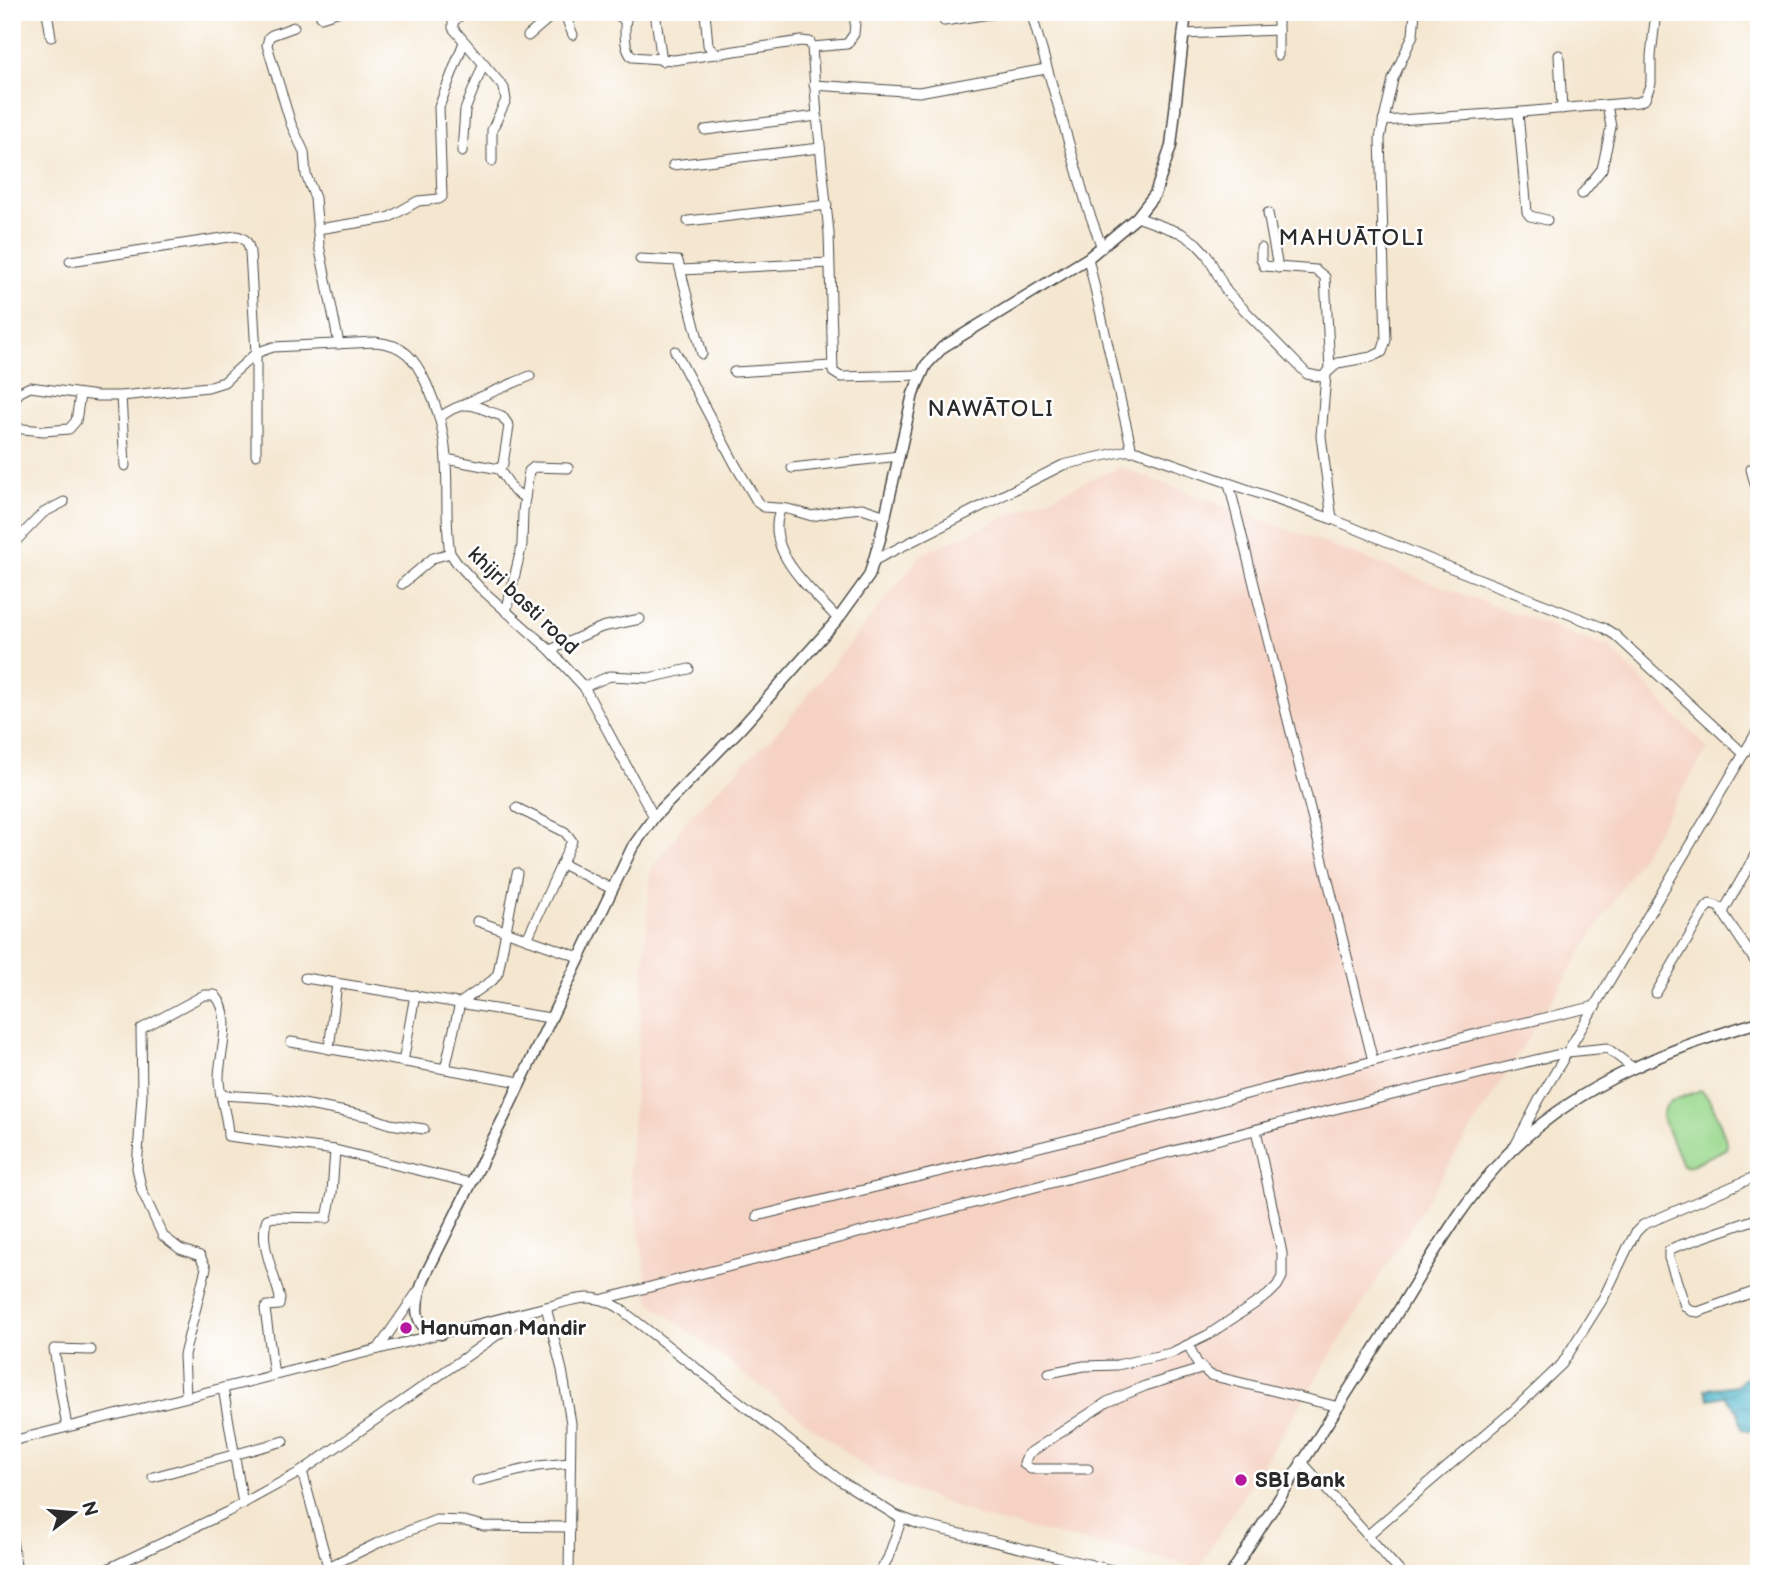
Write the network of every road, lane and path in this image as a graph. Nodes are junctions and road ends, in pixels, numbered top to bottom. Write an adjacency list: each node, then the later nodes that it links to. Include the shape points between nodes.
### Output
1 (47, 12): 24 (street)
2 (337, 12): 15 (street)
3 (464, 12): 25 (street, via 453,22)
4 (556, 12): 23 (street)
5 (564, 12): 22 (street)
6 (613, 12): 16 (street)
7 (656, 12): 30 (street)
8 (705, 12): 27 (street, via 708,46)
9 (856, 12): 26 (street, via 854,34 847,44)
10 (1003, 12): 18 (street)
11 (1031, 12): 32 (street)
12 (1186, 12): 21 (main road)
13 (1278, 12): 20 (street)
14 (1415, 12): 38 (street, via 1413,35 1393,79)
15 (321, 17)
16 (625, 17): 30 (street, via 629,54)
17 (1655, 20): 34 (street, via 1649,93 1639,102)
18 (944, 21)
19 (293, 27): 50 (street, via 269,37 267,45 304,152)
20 (1278, 30): 21 (street); 28 (street)
21 (1184, 34): 47 (main road, via 1171,146 1155,194)
22 (573, 35)
23 (528, 36)
24 (51, 37)
25 (464, 42): 31 (street); 50 (street, via 439,107 442,197 418,201 388,218)
26 (812, 47): 27 (street, via 806,40); 33 (street)
27 (715, 54): 30 (street)
28 (1278, 55)
29 (1559, 55): 35 (street)
30 (662, 61)
31 (484, 63): 41 (street, via 465,110); 42 (street, via 506,94 492,130)
32 (1046, 69): 33 (street, via 919,92); 51 (street)
33 (814, 85): 37 (street)
34 (1607, 106): 35 (street); 44 (street, via 1611,127 1602,169)
35 (1562, 109): 36 (street)
36 (1518, 113): 38 (street); 49 (street, via 1527,212)
37 (817, 116): 39 (street); 40 (street)
38 (1383, 121): 65 (street, via 1385,347 1377,356 1338,363)
39 (705, 130)
40 (820, 148): 43 (street); 45 (street)
41 (463, 152)
42 (492, 161)
43 (673, 165)
44 (1582, 194)
45 (827, 205): 48 (street); 56 (street)
46 (1268, 213): 57 (street)
47 (1137, 217): 51 (main road); 65 (street, via 1196,243 1227,292 1301,370 1317,377)
48 (688, 220)
49 (1547, 220)
50 (318, 229): 59 (street)
51 (1102, 248): 53 (main road)
52 (1261, 248): 57 (street, via 1264,266)
53 (1088, 258): 67 (main road, via 943,347); 74 (street)
54 (640, 259): 58 (street, via 678,261)
55 (70, 261): 61 (street, via 243,237 250,252)
56 (829, 263): 58 (street); 63 (street)
57 (1278, 268): 65 (street, via 1316,270 1325,277)
58 (681, 270): 62 (street)
59 (339, 344): 61 (street, khijri basti road, via 289,344); 72 (street, khijri basti road, via 389,343 403,349 419,367)
60 (675, 351): 87 (street, via 758,503 769,509)
61 (256, 353): 70 (street, khijri basti road, via 220,384); 75 (street)
62 (702, 354)
63 (831, 366): 64 (street); 67 (street, via 841,377)
64 (734, 372)
65 (1328, 372): 89 (street, via 1321,436)
66 (530, 376): 71 (street)
67 (920, 376): 76 (main road)
68 (14, 395): 69 (street, khijri basti road, via 38,387)
69 (80, 395): 70 (street, khijri basti road); 73 (street, via 76,421 69,429)
70 (121, 396): 78 (street)
71 (464, 404): 72 (street); 81 (street, via 508,422)
72 (440, 417): 77 (street, khijri basti road)
73 (12, 428)
74 (1132, 451): 83 (street); 92 (street, via 1063,465)
75 (256, 456)
76 (899, 456): 80 (street); 88 (main road)
77 (446, 459): 81 (street); 91 (street, khijri basti road)
78 (125, 466)
79 (568, 468): 84 (street, via 530,468)
80 (792, 468)
81 (499, 469): 84 (street, via 514,491)
82 (1751, 469): 85 (street)
83 (1229, 484): 89 (street); 125 (street)
84 (525, 498): 94 (street, via 522,545)
85 (1759, 499)
86 (64, 502): 90 (street, via 43,513)
87 (781, 508): 88 (street, via 812,516 862,508); 96 (street, via 778,523 785,559)
88 (886, 516): 92 (main road)
89 (1332, 519): 101 (street, via 1604,628)
90 (12, 545)
91 (450, 553): 93 (street, via 433,558); 94 (street, khijri basti road)
92 (875, 559): 96 (main road, via 870,576)
93 (402, 584)
94 (506, 612): 97 (street, khijri basti road)
95 (640, 618): 97 (street, via 602,627)
96 (838, 619): 103 (main road)
97 (550, 650): 99 (street, khijri basti road)
98 (689, 669): 99 (street, via 649,678 610,676)
99 (584, 687): 103 (street, khijri basti road)
100 (1759, 729): 101 (street)
101 (1744, 754): 119 (street)
102 (517, 808): 105 (street, via 570,836)
103 (654, 817): 107 (main road)
104 (1759, 848): 108 (street)
105 (562, 864): 107 (street); 111 (street)
106 (517, 873): 110 (street)
107 (612, 889): 112 (main road)
108 (1723, 912): 113 (street); 116 (street, via 1715,904 1706,908)
109 (477, 921): 110 (street)
110 (506, 932): 111 (street); 118 (street, via 493,981)
111 (527, 939): 112 (street)
112 (579, 957): 120 (main road)
113 (1758, 964)
114 (306, 978): 115 (street)
115 (337, 983): 117 (street); 123 (street)
116 (1656, 993)
117 (415, 995): 118 (street); 126 (street)
118 (460, 1003): 120 (street); 128 (street)
119 (1596, 1006): 124 (street); 125 (street)
120 (550, 1018): 129 (main road)
121 (1759, 1022): 127 (main road)
122 (291, 1042): 123 (street)
123 (329, 1049): 126 (street)
124 (1568, 1052): 127 (street, via 1607,1048); 132 (street); 133 (street)
125 (1373, 1060): 137 (street)
126 (403, 1062): 128 (street)
127 (1633, 1068): 133 (main road, via 1579,1098)
128 (445, 1069): 129 (street)
129 (520, 1082): 136 (main road)
130 (221, 1096): 131 (street, via 271,1098); 134 (street, via 228,1136); 152 (street, via 225,1022 215,995 204,995 139,1031 142,1095 137,1168 142,1191 163,1236 200,1256 206,1268 184,1354)
131 (424, 1129)
132 (1256, 1130): 141 (street); 145 (street, via 1282,1252 1282,1277 1268,1295)
133 (1515, 1147): 153 (main road, via 1444,1238)
134 (335, 1150): 136 (street); 150 (street, via 327,1218 274,1217 265,1223 280,1301 265,1309)
135 (1759, 1175): 167 (street, via 1643,1225 1562,1364)
136 (471, 1183): 139 (main road)
137 (757, 1216)
138 (1759, 1218): 140 (street, via 1675,1247 1669,1258 1685,1306 1691,1311)
139 (419, 1290): 144 (main road, via 418,1318 428,1331); 146 (street)
140 (1759, 1290)
141 (604, 1299): 142 (street, via 580,1298); 165 (street, via 841,1481)
142 (545, 1307): 143 (street); 159 (street, via 569,1404)
143 (532, 1310): 144 (street); 161 (street)
144 (440, 1334): 146 (street)
145 (1189, 1346): 148 (street); 149 (street, via 1117,1366)
146 (378, 1349): 150 (street)
147 (91, 1350): 154 (street, via 54,1349)
148 (1201, 1369): 153 (street, via 1224,1379); 160 (street, via 1099,1406 1028,1454 1024,1464 1031,1469)
149 (1049, 1373)
150 (274, 1375): 151 (street)
151 (223, 1388): 152 (street); 157 (street)
152 (186, 1397): 154 (street)
153 (1339, 1407): 158 (main road)
154 (67, 1427): 155 (street)
155 (12, 1441)
156 (284, 1441): 157 (street)
157 (235, 1454): 162 (street); 164 (street)
158 (1301, 1461): 167 (street); 177 (main road)
159 (570, 1463): 163 (street); 166 (street)
160 (1088, 1469)
161 (302, 1471): 164 (street); 171 (street)
162 (153, 1477)
163 (477, 1481)
164 (243, 1504): 172 (street)
165 (902, 1518): 169 (street); 174 (street)
166 (570, 1527): 171 (street, via 436,1520 377,1543); 173 (street)
167 (1368, 1535): 178 (street)
168 (12, 1540): 170 (street)
169 (1089, 1564): 175 (street); 176 (street)
170 (16, 1566)
171 (329, 1571)
172 (99, 1573)
173 (569, 1574)
174 (879, 1574)
175 (1084, 1574)
176 (1129, 1574)
177 (1231, 1574)
178 (1402, 1574)

